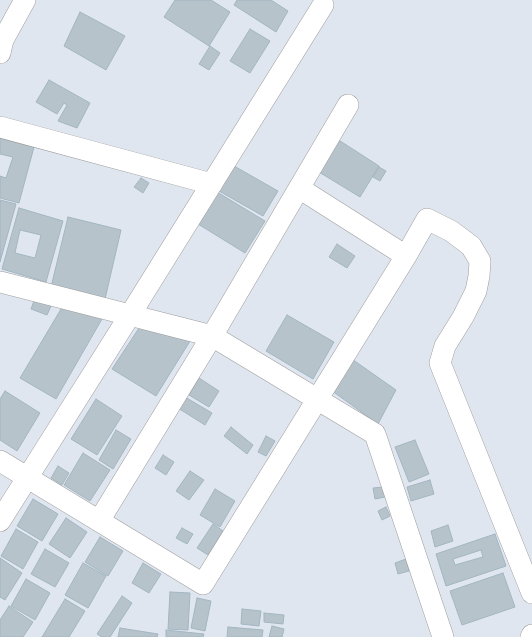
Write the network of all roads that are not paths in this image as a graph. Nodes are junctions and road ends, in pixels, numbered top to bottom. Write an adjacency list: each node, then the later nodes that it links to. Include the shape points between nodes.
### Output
1 (25, 0): 3 (street, via 3,40)
2 (323, 5): 6 (street)
3 (0, 53)
4 (348, 105): 7 (street)
5 (0, 127): 6 (street)
6 (212, 184): 10 (street)
7 (299, 188): 8 (street); 11 (street)
8 (406, 256): 12 (street); 17 (street, via 427,219 451,231 471,246 480,262 476,291 445,346 440,363)
9 (0, 282): 10 (street)
10 (130, 315): 11 (street); 14 (street)
11 (212, 336): 12 (street); 16 (street)
12 (317, 400): 16 (street, via 203,584); 18 (street, via 375,434)
13 (0, 461): 14 (street)
14 (27, 478): 15 (street); 16 (street)
15 (0, 521)
16 (99, 521)
17 (532, 593)
18 (443, 637)

